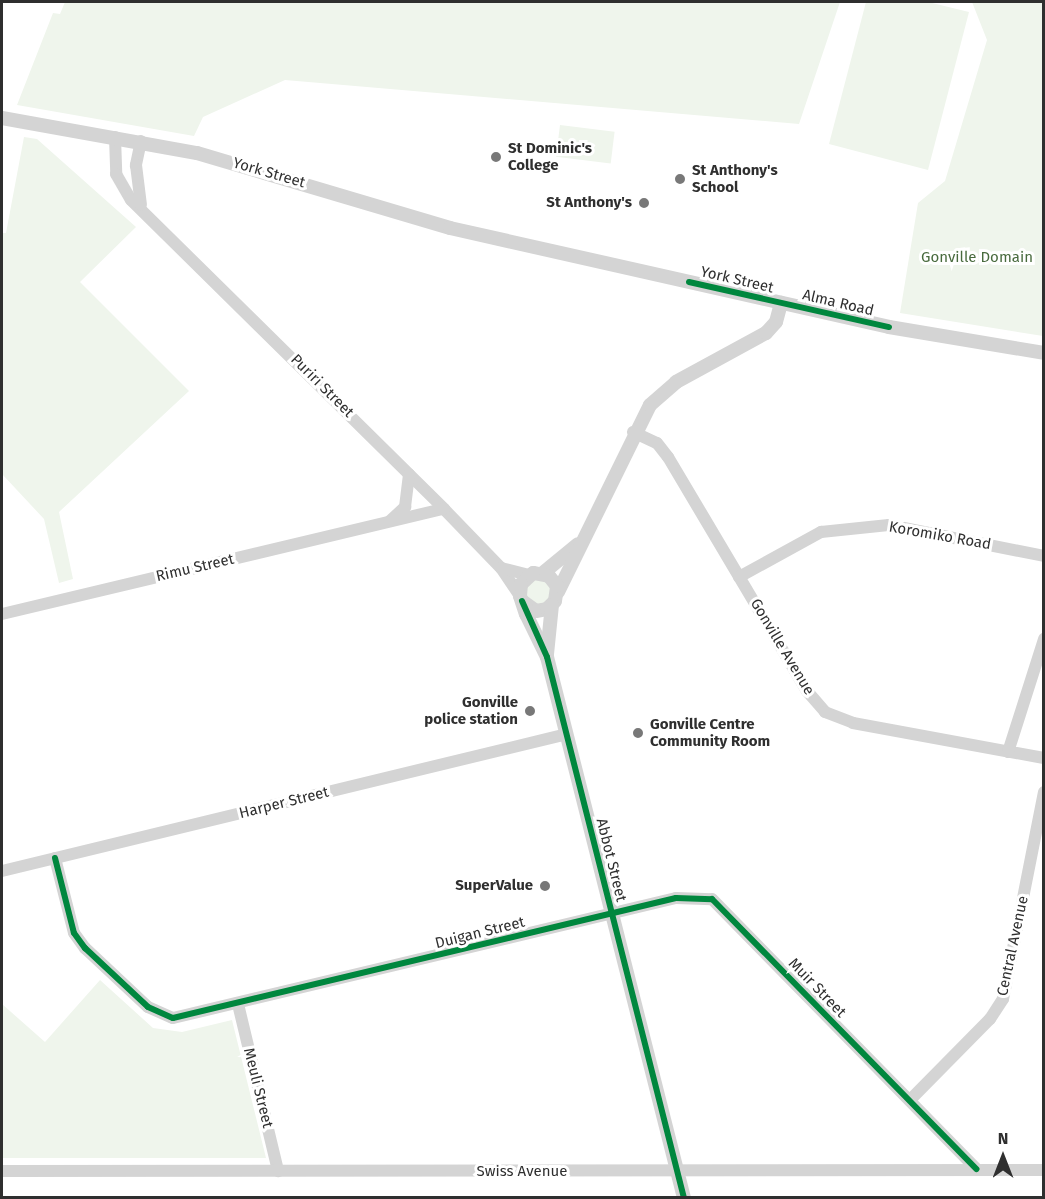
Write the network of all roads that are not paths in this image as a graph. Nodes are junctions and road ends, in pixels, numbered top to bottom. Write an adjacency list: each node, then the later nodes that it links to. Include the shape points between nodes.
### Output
1 (2, 118): 2 (street)
2 (115, 137): 3 (street); 4 (street, Puriri Street, via 120,186)
3 (141, 141): 4 (street, via 136,165); 5 (street, York Street, via 219,159 450,228)
4 (141, 205): 8 (street, Puriri Street)
5 (781, 303): 6 (street, Alma Road); 7 (street, Alma Road, via 772,328 667,388)
6 (1044, 353)
7 (633, 432): 11 (street, Alma Road); 16 (street, Gonville Avenue, via 661,448)
8 (409, 474): 9 (street, Puriri Street); 10 (street, via 405,507)
9 (444, 509): 10 (street, Rimu Street); 13 (street, Puriri Street)
10 (389, 522): 20 (street, Rimu Street)
11 (578, 544): 14 (street, Alma Road); 17 (street, Alma Road, via 574,564)
12 (1044, 556): 16 (street, Koromiko Road, via 889,525 821,532)
13 (501, 568): 15 (street); 18 (street, Puriri Street)
14 (543, 573): 15 (street); 17 (street, via 554,580)
15 (529, 576): 18 (street, via 521,584)
16 (739, 577): 24 (street, Gonville Avenue, via 807,691 825,711 853,723)
17 (558, 592): 19 (street)
18 (521, 598): 19 (street, via 536,611); 22 (street, Abbot Street)
19 (552, 605): 22 (street, Abbot Street)
20 (2, 614)
21 (1044, 639): 24 (street)
22 (547, 657): 23 (street, Abbot Street)
23 (567, 734): 27 (street, Harper Street); 29 (street, Abbot Street)
24 (1008, 752): 25 (street, Gonville Avenue)
25 (1044, 758)
26 (1044, 792): 31 (street, Central Avenue, via 1003,999 990,1019)
27 (56, 858): 28 (street, Harper Street); 30 (street, Duigan Street, via 74,933 148,1007 173,1018)
28 (2, 871)
29 (612, 914): 30 (street, Duigan Street); 31 (street, Muir Street, via 676,898 712,898); 36 (street, Abbot Street)
30 (238, 1004): 35 (street, Meuli Street)
31 (910, 1100): 32 (street, Muir Street)
32 (976, 1169): 33 (street, Swiss Avenue); 36 (street, Swiss Avenue)
33 (1044, 1170)
34 (2, 1171): 35 (street, Swiss Avenue)
35 (279, 1171): 36 (street, Swiss Avenue)
36 (677, 1171): 37 (street, Abbot Street)
37 (684, 1197)

